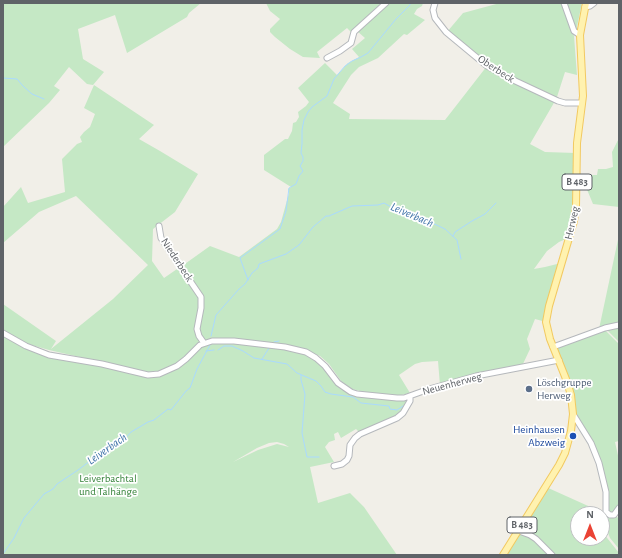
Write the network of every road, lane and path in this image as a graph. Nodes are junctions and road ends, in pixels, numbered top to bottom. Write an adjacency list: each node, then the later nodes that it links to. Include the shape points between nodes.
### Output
1 (386, 3): 7 (street, via 354,32 351,43)
2 (435, 3): 8 (street, Oberbeck, via 435,18 446,32 487,66 558,101)
3 (564, 3): 6 (street, via 574,31)
4 (594, 3): 5 (street)
5 (586, 5): 6 (main road, Herweg / B 483)
6 (580, 35): 8 (main road, Herweg / B 483)
7 (327, 58)
8 (582, 103): 13 (main road, Herweg / B 483, via 577,143 574,221 547,316 547,333)
9 (159, 226): 12 (street, Niederbeck, via 161,238 199,293 202,302 197,329)
10 (619, 325): 13 (street)
11 (3, 333): 12 (street, via 26,346 48,354 148,375 159,374 177,366)
12 (204, 343): 15 (street, via 234,341 297,350 320,361 338,383 351,392 397,398)
13 (553, 347): 14 (main road, Herweg / B 483)
14 (559, 360): 15 (street, Neuenherweg, via 476,376); 16 (main road, Herweg / B 483, via 569,389)
15 (410, 396): 17 (street, Neuenherweg, via 404,413 360,434 350,444 350,456 347,460)
16 (573, 414): 18 (street, via 596,454 605,487 606,512 614,515); 19 (main road, B 483, via 572,431 565,453)
17 (334, 466)
18 (619, 508)
19 (518, 531): 20 (main road, B 483); 21 (street, via 536,539)
20 (504, 555)
21 (552, 555)

